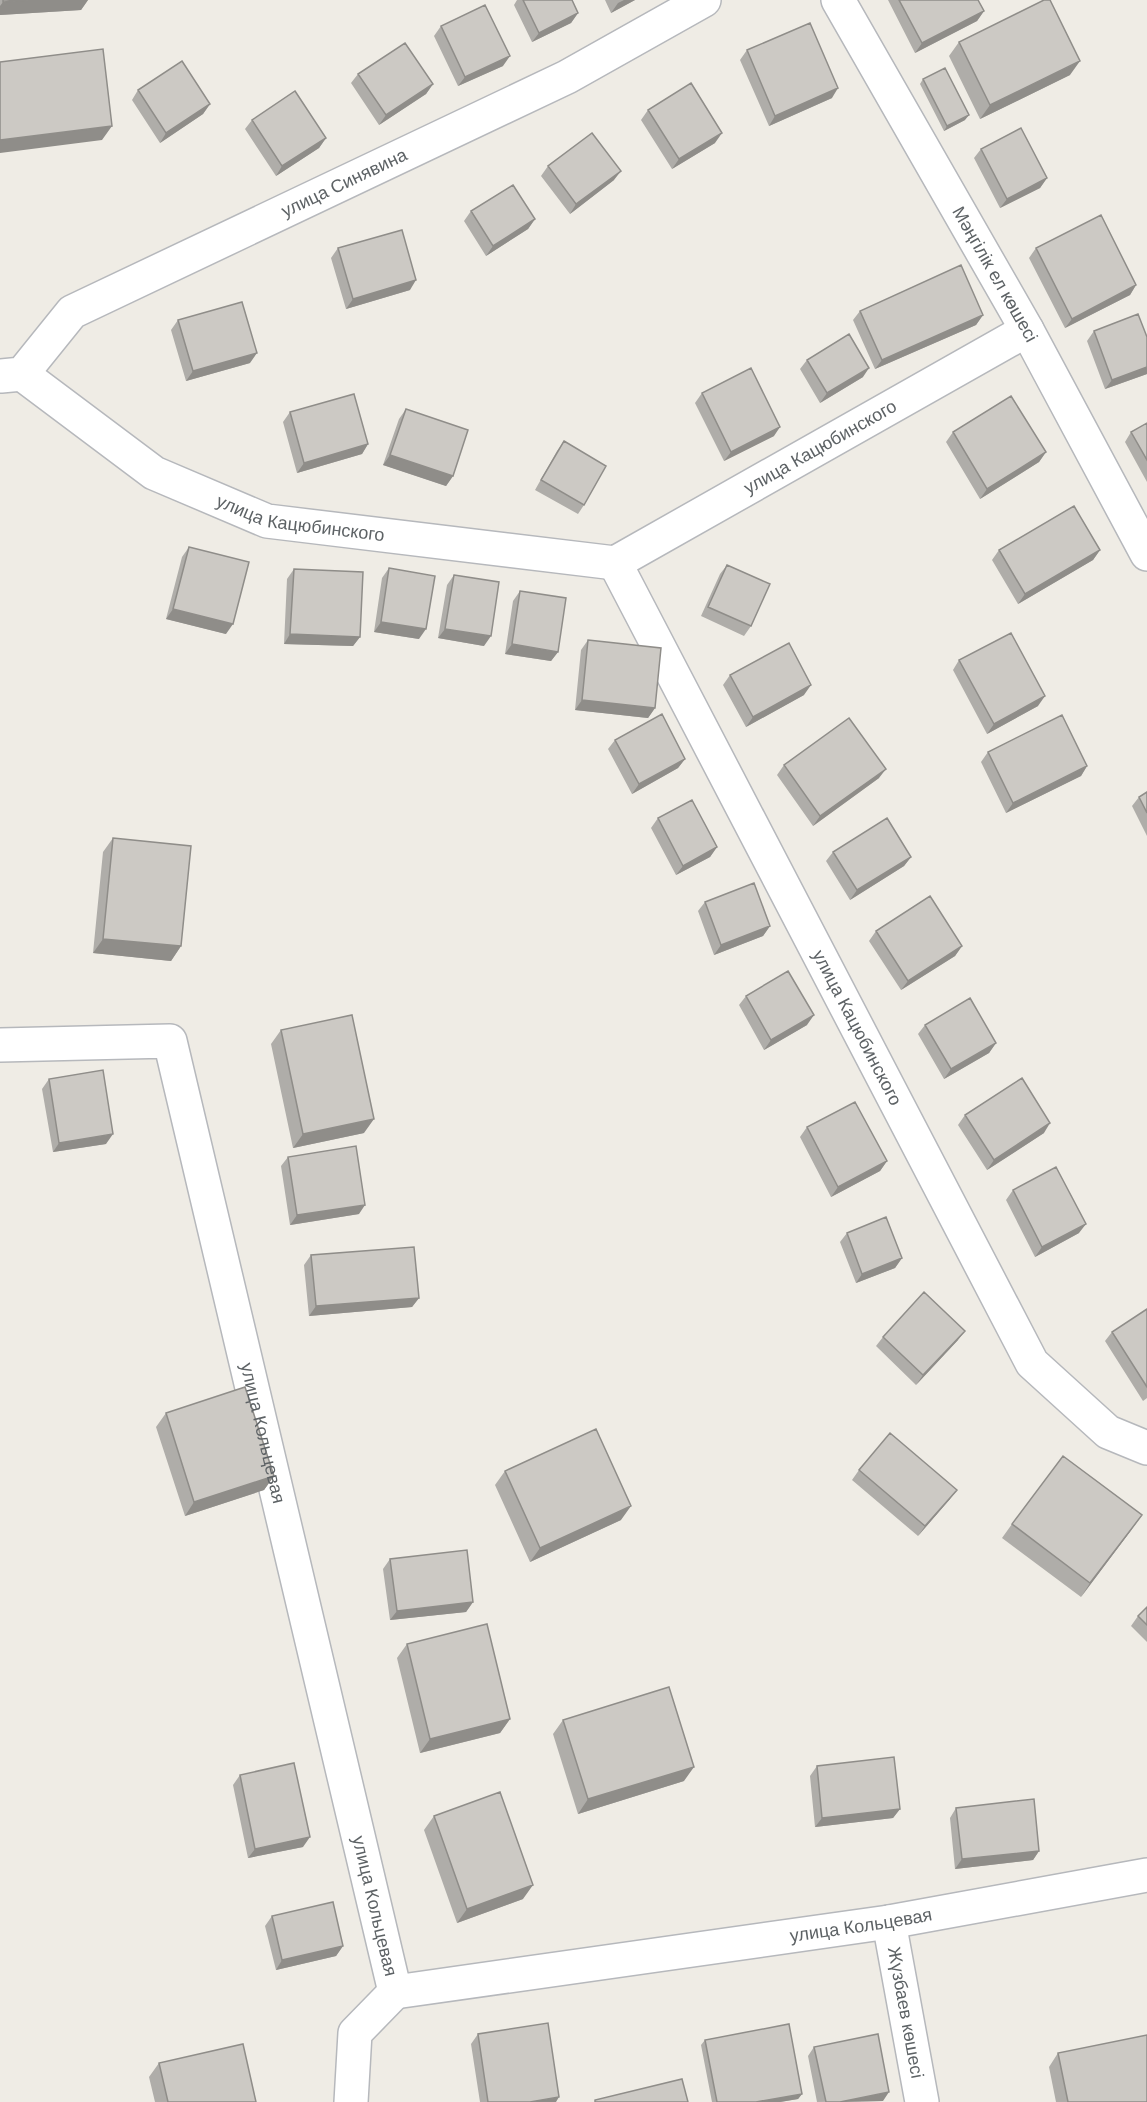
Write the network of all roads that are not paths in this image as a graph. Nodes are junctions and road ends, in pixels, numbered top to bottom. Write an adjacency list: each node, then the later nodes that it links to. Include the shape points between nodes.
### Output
1 (704, 0): 4 (street, улица Синявина, via 567,77 72,312)
2 (838, 0): 3 (street, Мәңгілік ел көшесі)
3 (1027, 330): 5 (street, Мәңгілік ел көшесі); 6 (street, улица Кацюбинского)
4 (11, 375): 6 (street, улица Кацюбинского, via 154,473 267,521)
5 (1147, 554)
6 (615, 562): 8 (street, улица Кацюбинского, via 1032,1363 1108,1432)
7 (0, 1045): 11 (street, улица Кольцевая, via 170,1041)
8 (1147, 1448)
9 (1147, 1875): 10 (street, улица Кольцевая)
10 (890, 1922): 11 (street, улица Кольцевая); 13 (street, Жүзбаев көшесі)
11 (395, 1992): 12 (street, улица Кольцевая, via 355,2033)
12 (351, 2102)
13 (922, 2102)

